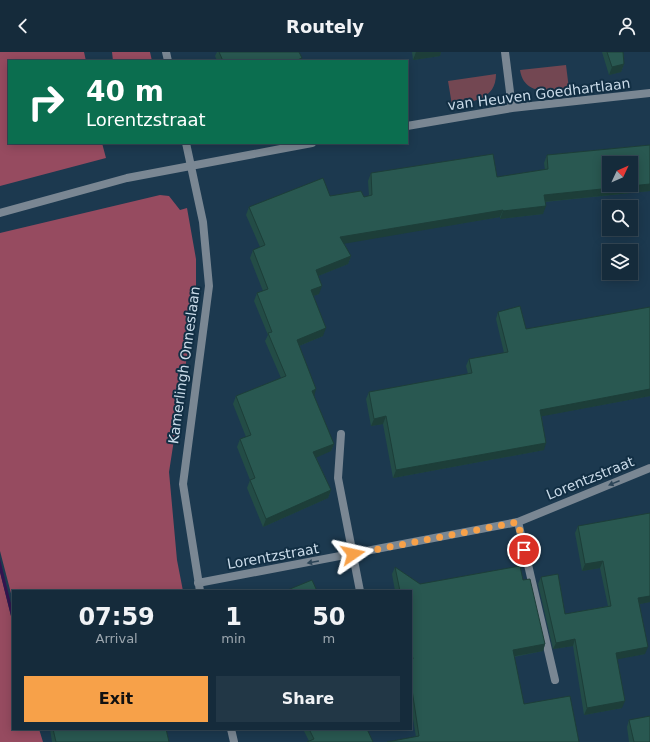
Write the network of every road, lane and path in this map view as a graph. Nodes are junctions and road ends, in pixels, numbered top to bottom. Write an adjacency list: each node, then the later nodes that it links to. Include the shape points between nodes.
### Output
1 (505, 52): 3 (street)
2 (650, 93): 3 (street, van Heuven Goedhartlaan)
3 (512, 108): 4 (street, van Heuven Goedhartlaan)
4 (408, 126)
5 (186, 144): 7 (street, Kamerlingh Onneslaan)
6 (307, 144): 7 (street)
7 (192, 165): 8 (street, via 127,178); 13 (street, Kamerlingh Onneslaan, via 203,222 209,286 182,484)
8 (0, 213)
9 (341, 434): 12 (street, via 338,478)
10 (650, 468): 11 (street, Lorentzstraat, one-way to 11)
11 (518, 522): 12 (street, Lorentzstraat); 15 (street)
12 (353, 554): 13 (street, Lorentzstraat, one-way to 13); 14 (street)
13 (199, 587)
14 (360, 590)
15 (555, 680)
16 (231, 730): 17 (street)
17 (234, 742)

